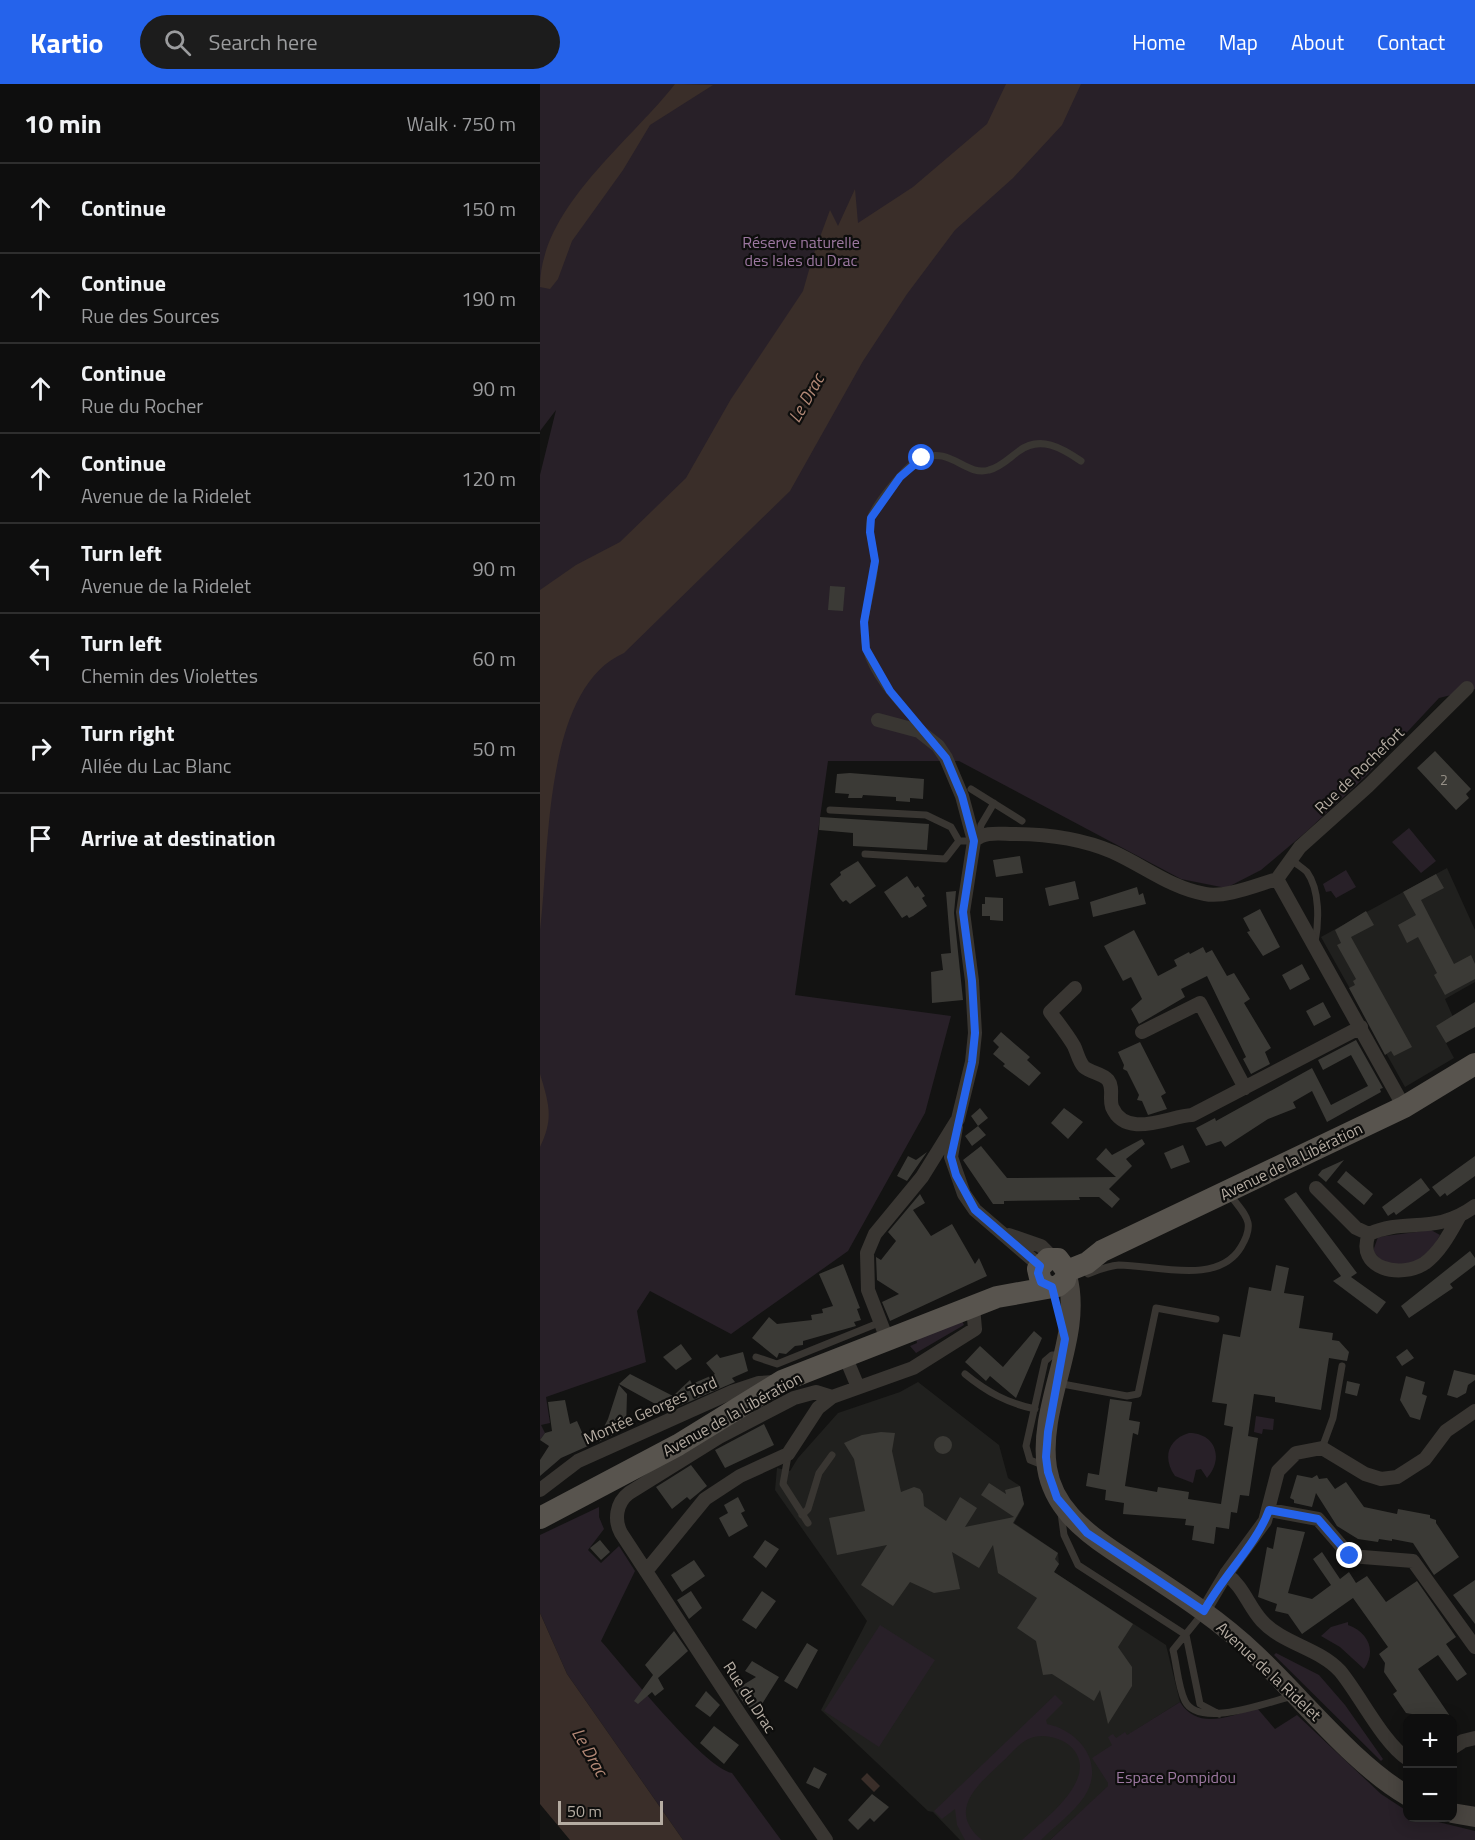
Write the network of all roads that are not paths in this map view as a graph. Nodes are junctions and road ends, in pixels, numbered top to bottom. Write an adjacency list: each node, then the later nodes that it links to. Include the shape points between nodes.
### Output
1 (1081, 461): 4 (lane, via 1065,450 1041,443 1020,450 986,471 950,457 931,455 916,460 872,514 870,532 875,561 864,622 866,649 890,691)
2 (1467, 688): 12 (street, Rue de Rochefort, via 1300,847)
3 (878, 720): 4 (street, via 907,727)
4 (931, 739): 9 (street, via 950,767)
5 (971, 789): 6 (lane)
6 (994, 803): 8 (lane); 9 (lane)
7 (830, 810): 10 (lane, via 926,815 951,827)
8 (1022, 821)
9 (976, 839): 10 (lane); 13 (street, via 992,834 1045,834 1080,840 1113,852 1179,887 1207,895); 21 (street, via 963,912 975,1033)
10 (960, 841): 11 (lane, via 945,859)
11 (865, 854)
12 (1292, 860): 13 (street, Rue de Rochefort); 14 (lane, via 1307,872 1315,892)
13 (1277, 879): 14 (street)
14 (1315, 945): 16 (street)
15 (1075, 988): 19 (street, via 1050,1011 1083,1066 1107,1079 1112,1106 1125,1120 1145,1125 1192,1115)
16 (1361, 1027): 19 (street); 20 (street)
17 (1142, 1032): 19 (street, via 1200,1004)
18 (1475, 1064): 20 (main road, Avenue de la Libération)
19 (1245, 1088)
20 (1404, 1107): 23 (main road, Avenue de la Libération)
21 (958, 1119): 27 (street, via 951,1157 975,1210 1004,1233 1041,1246); 30 (street, via 922,1177 875,1234 867,1253 868,1290)
22 (1316, 1188): 26 (street, via 1356,1228)
23 (1228, 1192): 27 (main road, Avenue de la Libération, via 1102,1251 1087,1263); 27 (lane, via 1249,1219 1248,1235 1238,1252 1223,1263 1204,1269 1118,1265 1084,1275)
24 (1475, 1206): 25 (street)
25 (1459, 1217): 26 (street, via 1439,1224); 26 (street, via 1425,1263 1401,1272 1383,1269 1374,1262 1366,1247)
26 (1369, 1234)
27 (1054, 1272): 28 (main road, Avenue de la Libération); 31 (main road, Avenue de la Ridelet)
28 (973, 1307): 30 (main road, Avenue de la Libération); 38 (street, Rue du Drac, via 975,1329 913,1368)
29 (1216, 1319): 37 (lane, via 1156,1308 1138,1394 1127,1396)
30 (884, 1330): 32 (main road, Avenue de la Libération); 33 (lane, via 777,1364)
31 (1064, 1347): 37 (main road, Avenue de la Ridelet); 40 (lane, via 1045,1361)
32 (845, 1356): 36 (main road, Avenue de la Libération); 38 (street)
33 (756, 1357)
34 (1342, 1366): 42 (lane, via 1333,1418)
35 (965, 1374): 40 (lane, via 984,1390 1011,1404)
36 (782, 1381): 46 (street, Montée Georges Tord, via 732,1392 578,1461); 50 (main road, Avenue de la Libération, via 678,1445)
37 (1058, 1383): 45 (main road, Avenue de la Ridelet)
38 (858, 1387): 39 (street, Rue du Drac)
39 (832, 1397): 43 (street, Rue du Drac, via 818,1408); 52 (street, Rue du Drac, via 816,1392 794,1398 719,1437 624,1497 617,1514 618,1528)
40 (1035, 1409): 45 (lane, via 1026,1446 1030,1460)
41 (1475, 1411): 42 (street, via 1446,1431 1425,1459 1397,1477 1381,1479 1365,1474)
42 (1322, 1448): 48 (street, via 1296,1453 1285,1462 1278,1471)
43 (788, 1454): 49 (lane, via 783,1484); 52 (street, via 740,1476 705,1499)
44 (832, 1455): 49 (lane, via 819,1473 808,1509)
45 (1046, 1466): 47 (main road, Avenue de la Ridelet)
46 (540, 1490)
47 (1061, 1504): 54 (main road, Avenue de la Ridelet, via 1087,1533); 55 (lane, via 1064,1535 1078,1565)
48 (1269, 1510): 53 (street); 56 (street, via 1318,1519 1350,1556 1413,1562)
49 (802, 1515): 51 (lane)
50 (540, 1518)
51 (807, 1523)
52 (647, 1570): 65 (street, Rue du Drac)
53 (1226, 1574): 54 (street); 61 (street, via 1267,1626 1337,1668)
54 (1204, 1611): 55 (lane); 57 (main road, Avenue de la Ridelet)
55 (1186, 1635): 58 (lane, via 1200,1704); 58 (lane, via 1173,1650 1185,1702 1199,1713)
56 (1475, 1647)
57 (1297, 1695): 58 (lane); 62 (main road, Avenue de la Ridelet, via 1367,1765)
58 (1219, 1714)
59 (1475, 1738): 60 (street)
60 (1457, 1745)
61 (1403, 1755)
62 (1403, 1793)
63 (1457, 1814): 64 (main road)
64 (1475, 1817)
65 (826, 1840)

